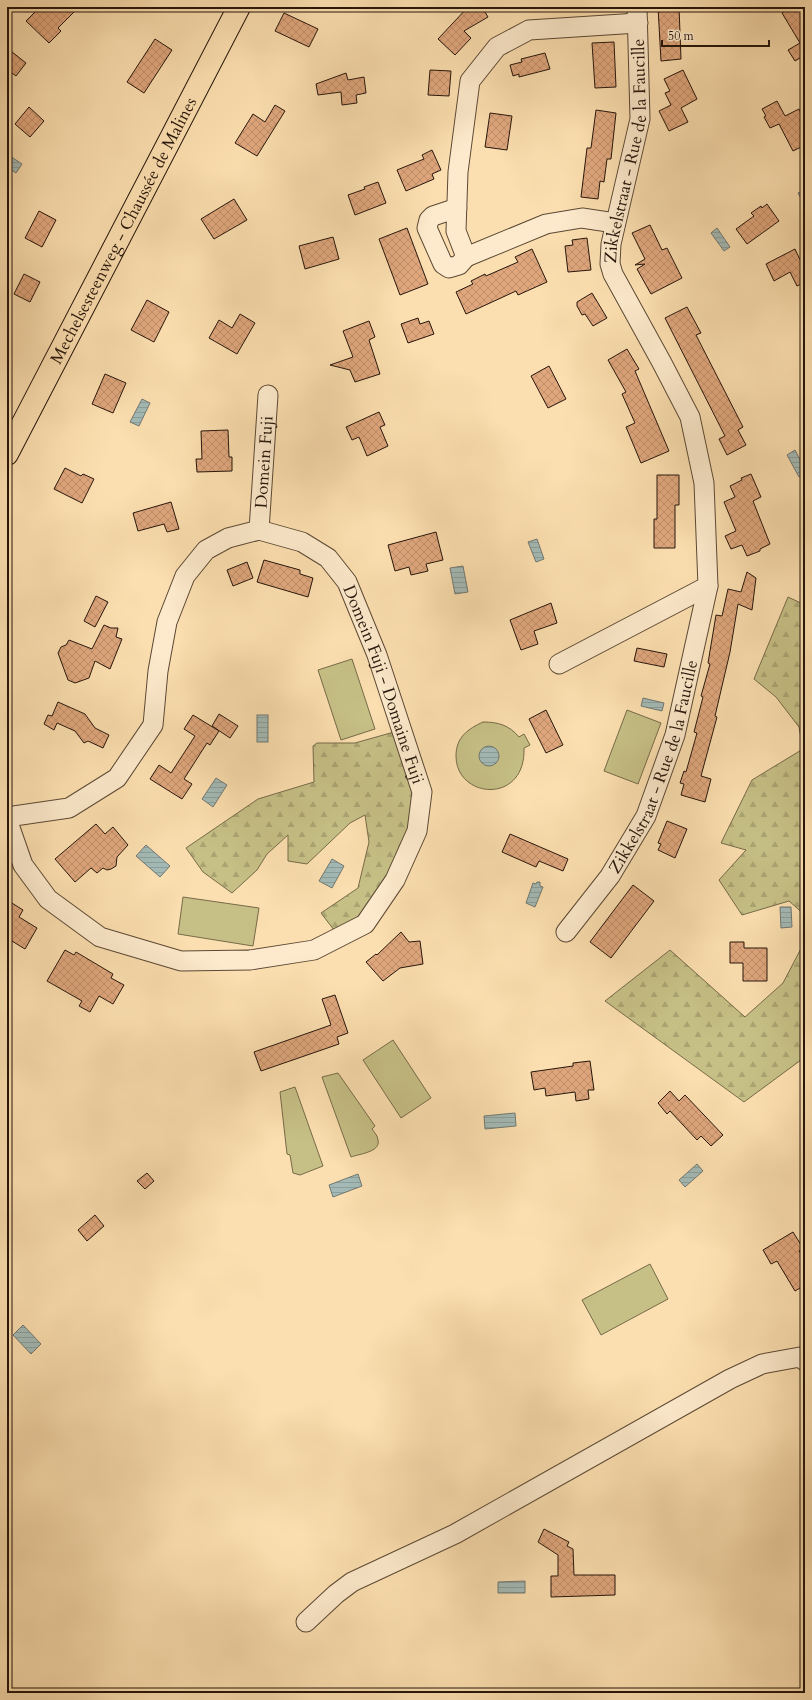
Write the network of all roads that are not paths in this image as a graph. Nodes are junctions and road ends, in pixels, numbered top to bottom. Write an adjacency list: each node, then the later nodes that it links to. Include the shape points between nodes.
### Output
1 (239, 7): 7 (main road, Mechelsesteenweg - Chaussée de Malines)
2 (638, 15): 3 (street, via 529,30 497,47 470,80 458,172); 4 (street, Zikkelstraat - Rue de la Faucille, via 640,119)
3 (457, 208): 5 (street, via 456,231); 5 (street, via 433,216 427,228 443,264 454,268)
4 (615, 224): 5 (street, via 582,218 546,224); 9 (street, Zikkelstraat - Rue de la Faucille, via 610,254 613,274 688,411 692,424 704,483)
5 (466, 257)
6 (268, 395): 8 (street, Domein Fuji)
7 (7, 454)
8 (259, 530): 11 (street, Domein Fuji - Domaine Fuji, via 228,538 206,550 185,576 167,622 158,670 153,725 117,778 69,808); 11 (street, Domein Fuji - Domaine Fuji, via 302,542 328,558 347,582 377,655 422,792 417,831 395,880 365,924 314,950 250,960 181,962 100,936 48,899 23,865)
9 (708, 586): 10 (street); 12 (street, Zikkelstraat - Rue de la Faucille, via 675,735 646,816 610,876)
10 (559, 664)
11 (7, 818)
12 (566, 932)
13 (803, 1359): 14 (street, via 762,1364 717,1386 455,1534 352,1582)
14 (306, 1622)

